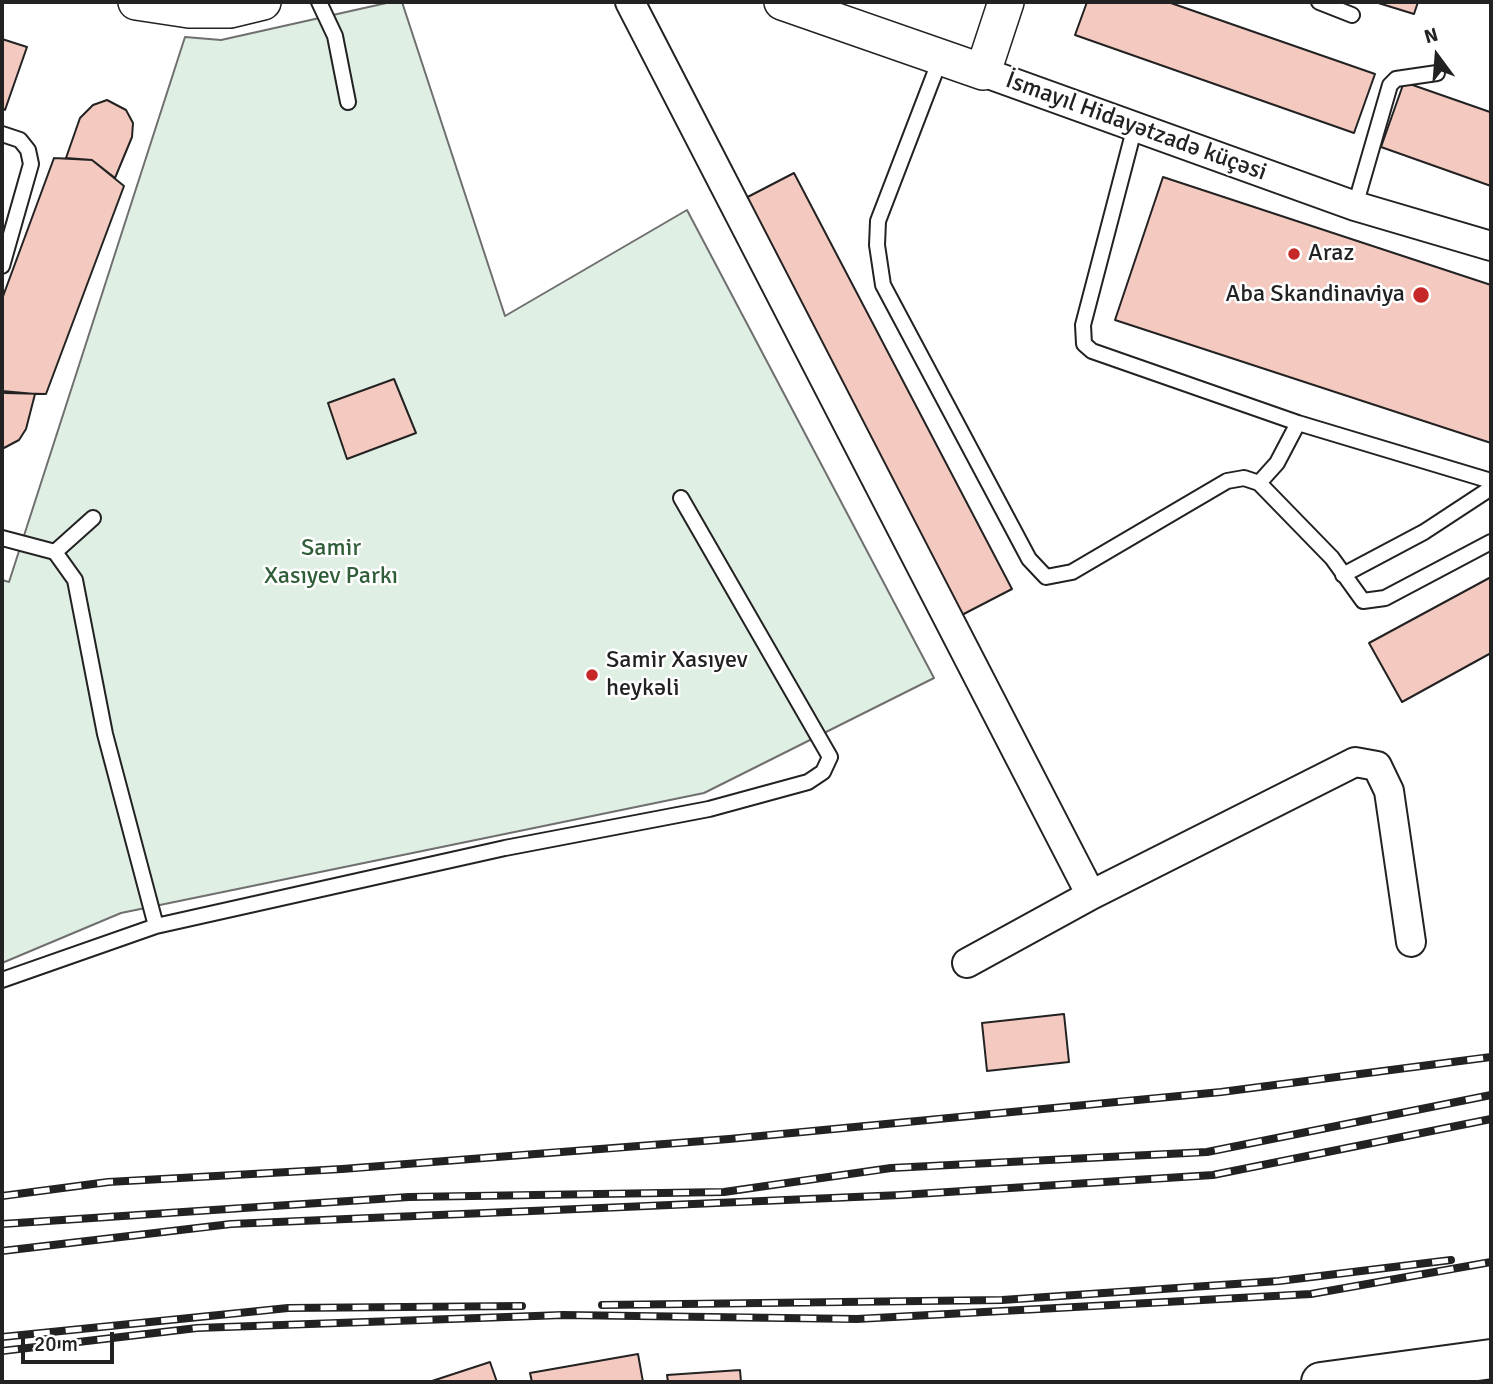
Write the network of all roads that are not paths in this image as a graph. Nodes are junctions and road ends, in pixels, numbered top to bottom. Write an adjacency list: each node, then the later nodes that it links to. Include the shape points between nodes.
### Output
1 (136, 2): 2 (street, via 190,10 230,10)
2 (263, 2)
3 (319, 2): 12 (lane, via 335,36)
4 (630, 2): 28 (street)
5 (782, 2): 9 (street, İsmayıl Hidayətzadə küçəsi)
6 (1006, 2): 10 (street)
7 (1319, 2): 8 (lane)
8 (1352, 15)
9 (941, 57): 10 (street, İsmayıl Hidayətzadə küçəsi); 20 (lane, via 878,221 883,285 1028,559 1046,577 1072,572 1227,481 1244,478)
10 (983, 72): 13 (street, İsmayıl Hidayətzadə küçəsi)
11 (1437, 74): 15 (lane, via 1396,79 1390,85)
12 (348, 102)
13 (1135, 126): 15 (street, İsmayıl Hidayətzadə küçəsi); 18 (lane, via 1083,325 1084,344)
14 (2, 134): 17 (lane, via 20,140 31,164)
15 (1355, 206): 16 (street, İsmayıl Hidayətzadə küçəsi)
16 (1491, 246)
17 (2, 266)
18 (1298, 423): 19 (lane); 20 (lane, via 1277,463)
19 (1491, 481)
20 (1259, 483): 27 (lane)
21 (1491, 488): 27 (lane, via 1424,532)
22 (681, 498): 29 (lane, via 830,757 823,772 808,782 709,809 505,848)
23 (93, 518): 26 (lane)
24 (2, 538): 26 (lane)
25 (1491, 542): 27 (lane, via 1372,602 1363,601)
26 (55, 552): 29 (lane, via 75,580 105,734)
27 (1343, 575)
28 (1091, 895): 30 (street, via 1355,762 1377,766 1389,791); 31 (street)
29 (156, 926): 32 (lane)
30 (1412, 942)
31 (967, 963)
32 (2, 980)
33 (1491, 1359): 34 (main road)
34 (1321, 1382)

